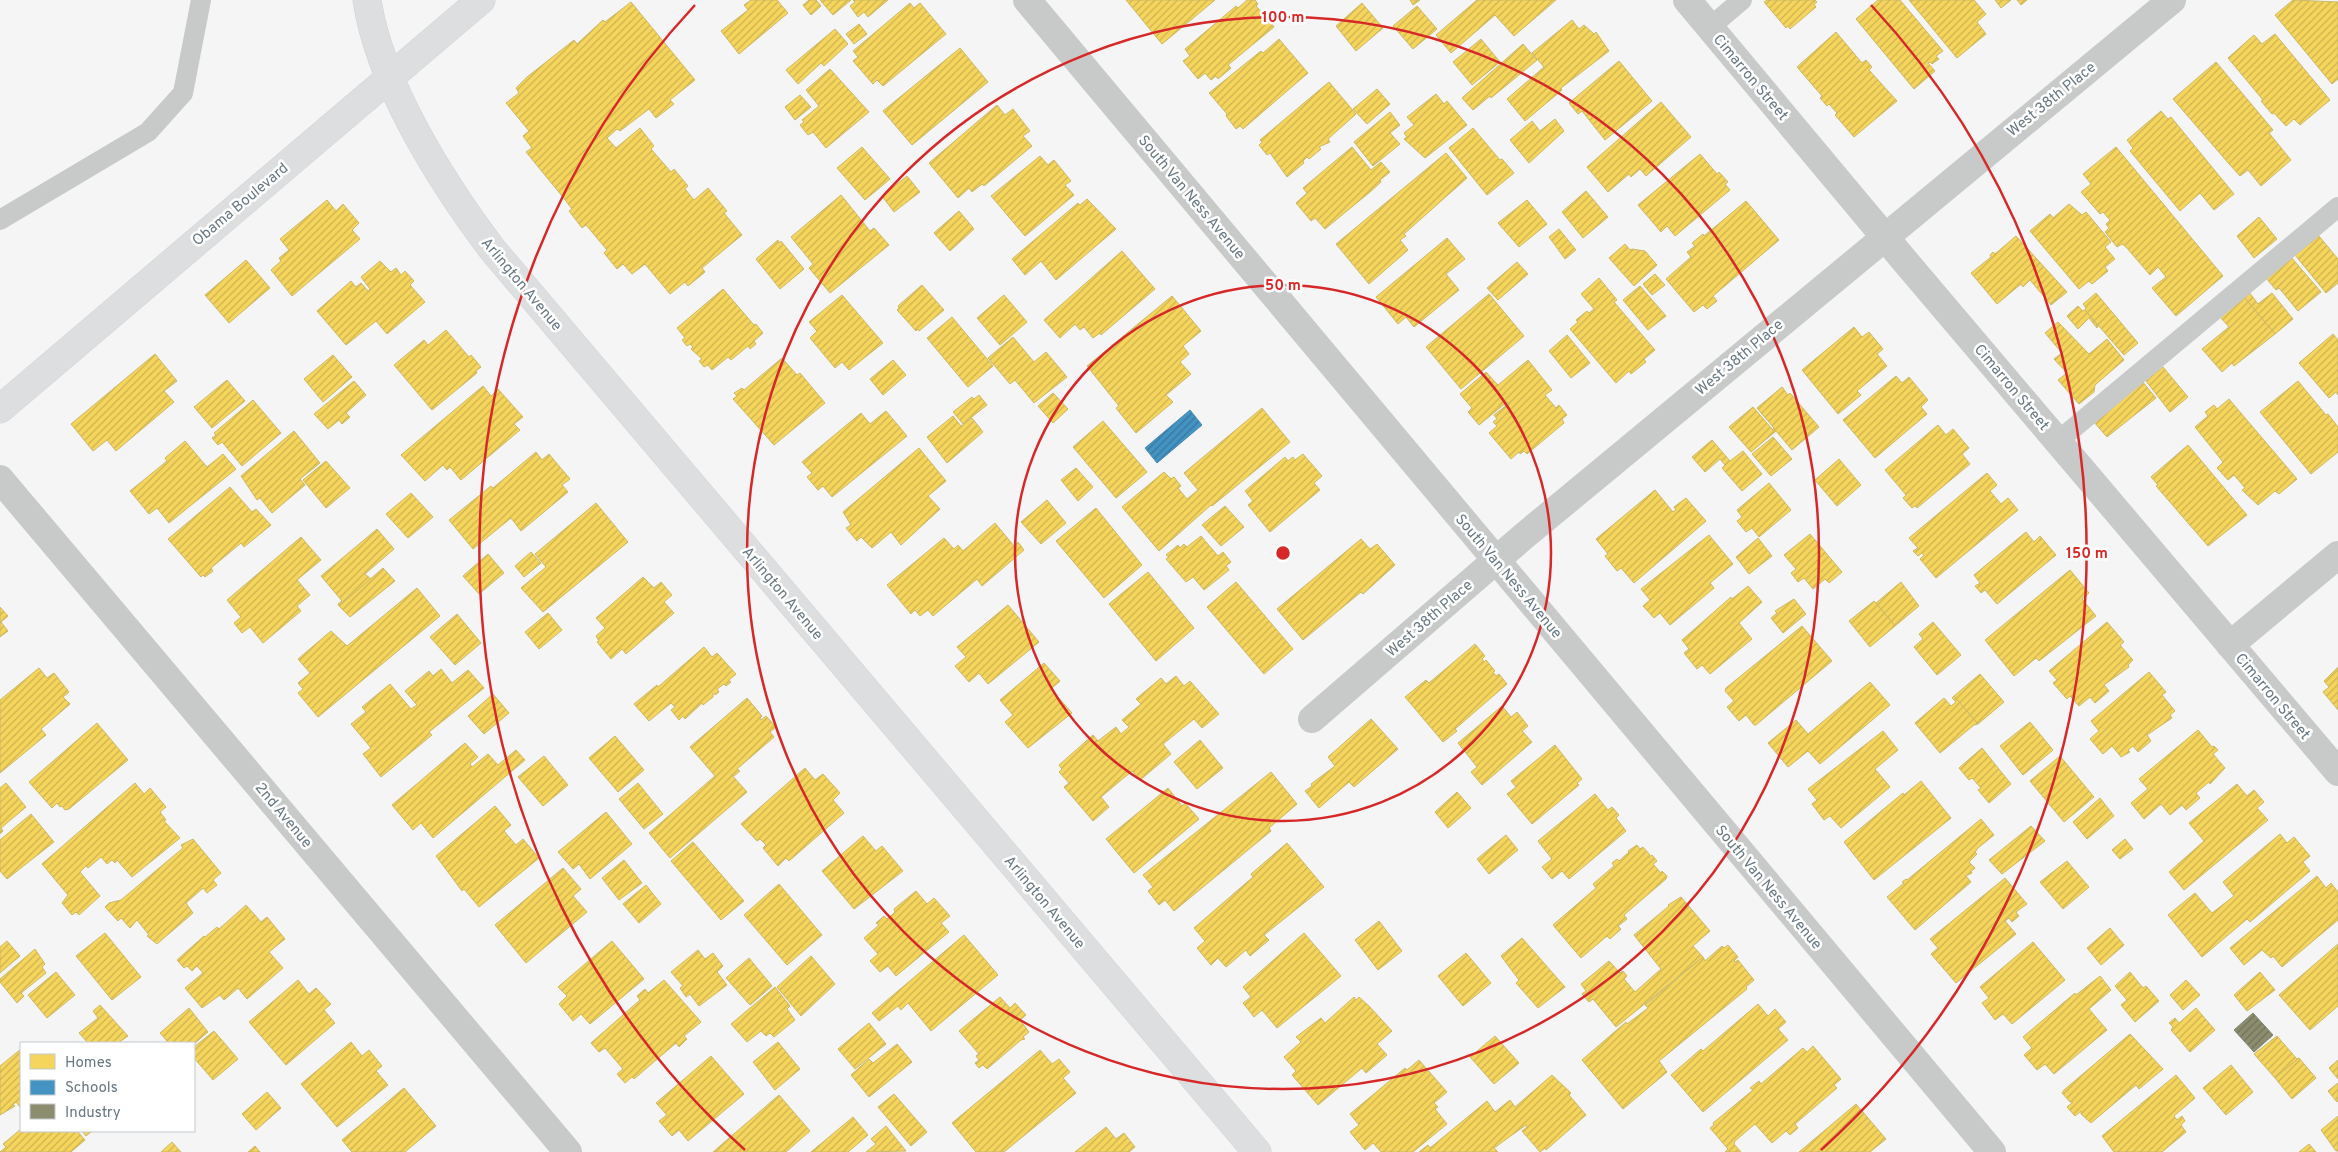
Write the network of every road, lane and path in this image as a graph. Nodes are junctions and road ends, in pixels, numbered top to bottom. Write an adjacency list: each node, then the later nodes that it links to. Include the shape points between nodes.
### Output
1 (202, 0): 11 (lane, via 183,93 148,132)
2 (367, 0): 9 (main road, Arlington Avenue)
3 (481, 0): 9 (main road, Obama Boulevard)
4 (1027, 0): 17 (street, South Van Ness Avenue)
5 (1687, 0): 8 (street, Cimarron Street)
6 (1742, 0): 8 (lane)
7 (2172, 0): 12 (street, West 38th Place)
8 (1710, 27): 12 (street, Cimarron Street)
9 (389, 77): 13 (main road, Obama Boulevard); 22 (main road, Arlington Avenue, via 427,152 492,249)
10 (2338, 207): 14 (lane)
11 (0, 220)
12 (1884, 237): 14 (street, Cimarron Street); 17 (street, West 38th Place)
13 (0, 409)
14 (2058, 441): 18 (street, Cimarron Street)
15 (0, 479): 21 (street, 2nd Avenue)
16 (2338, 555): 18 (street)
17 (1496, 560): 19 (street, West 38th Place); 23 (street, South Van Ness Avenue)
18 (2230, 645): 20 (street, Cimarron Street)
19 (1312, 719)
20 (2338, 772)
21 (568, 1152)
22 (1257, 1152)
23 (1992, 1152)

